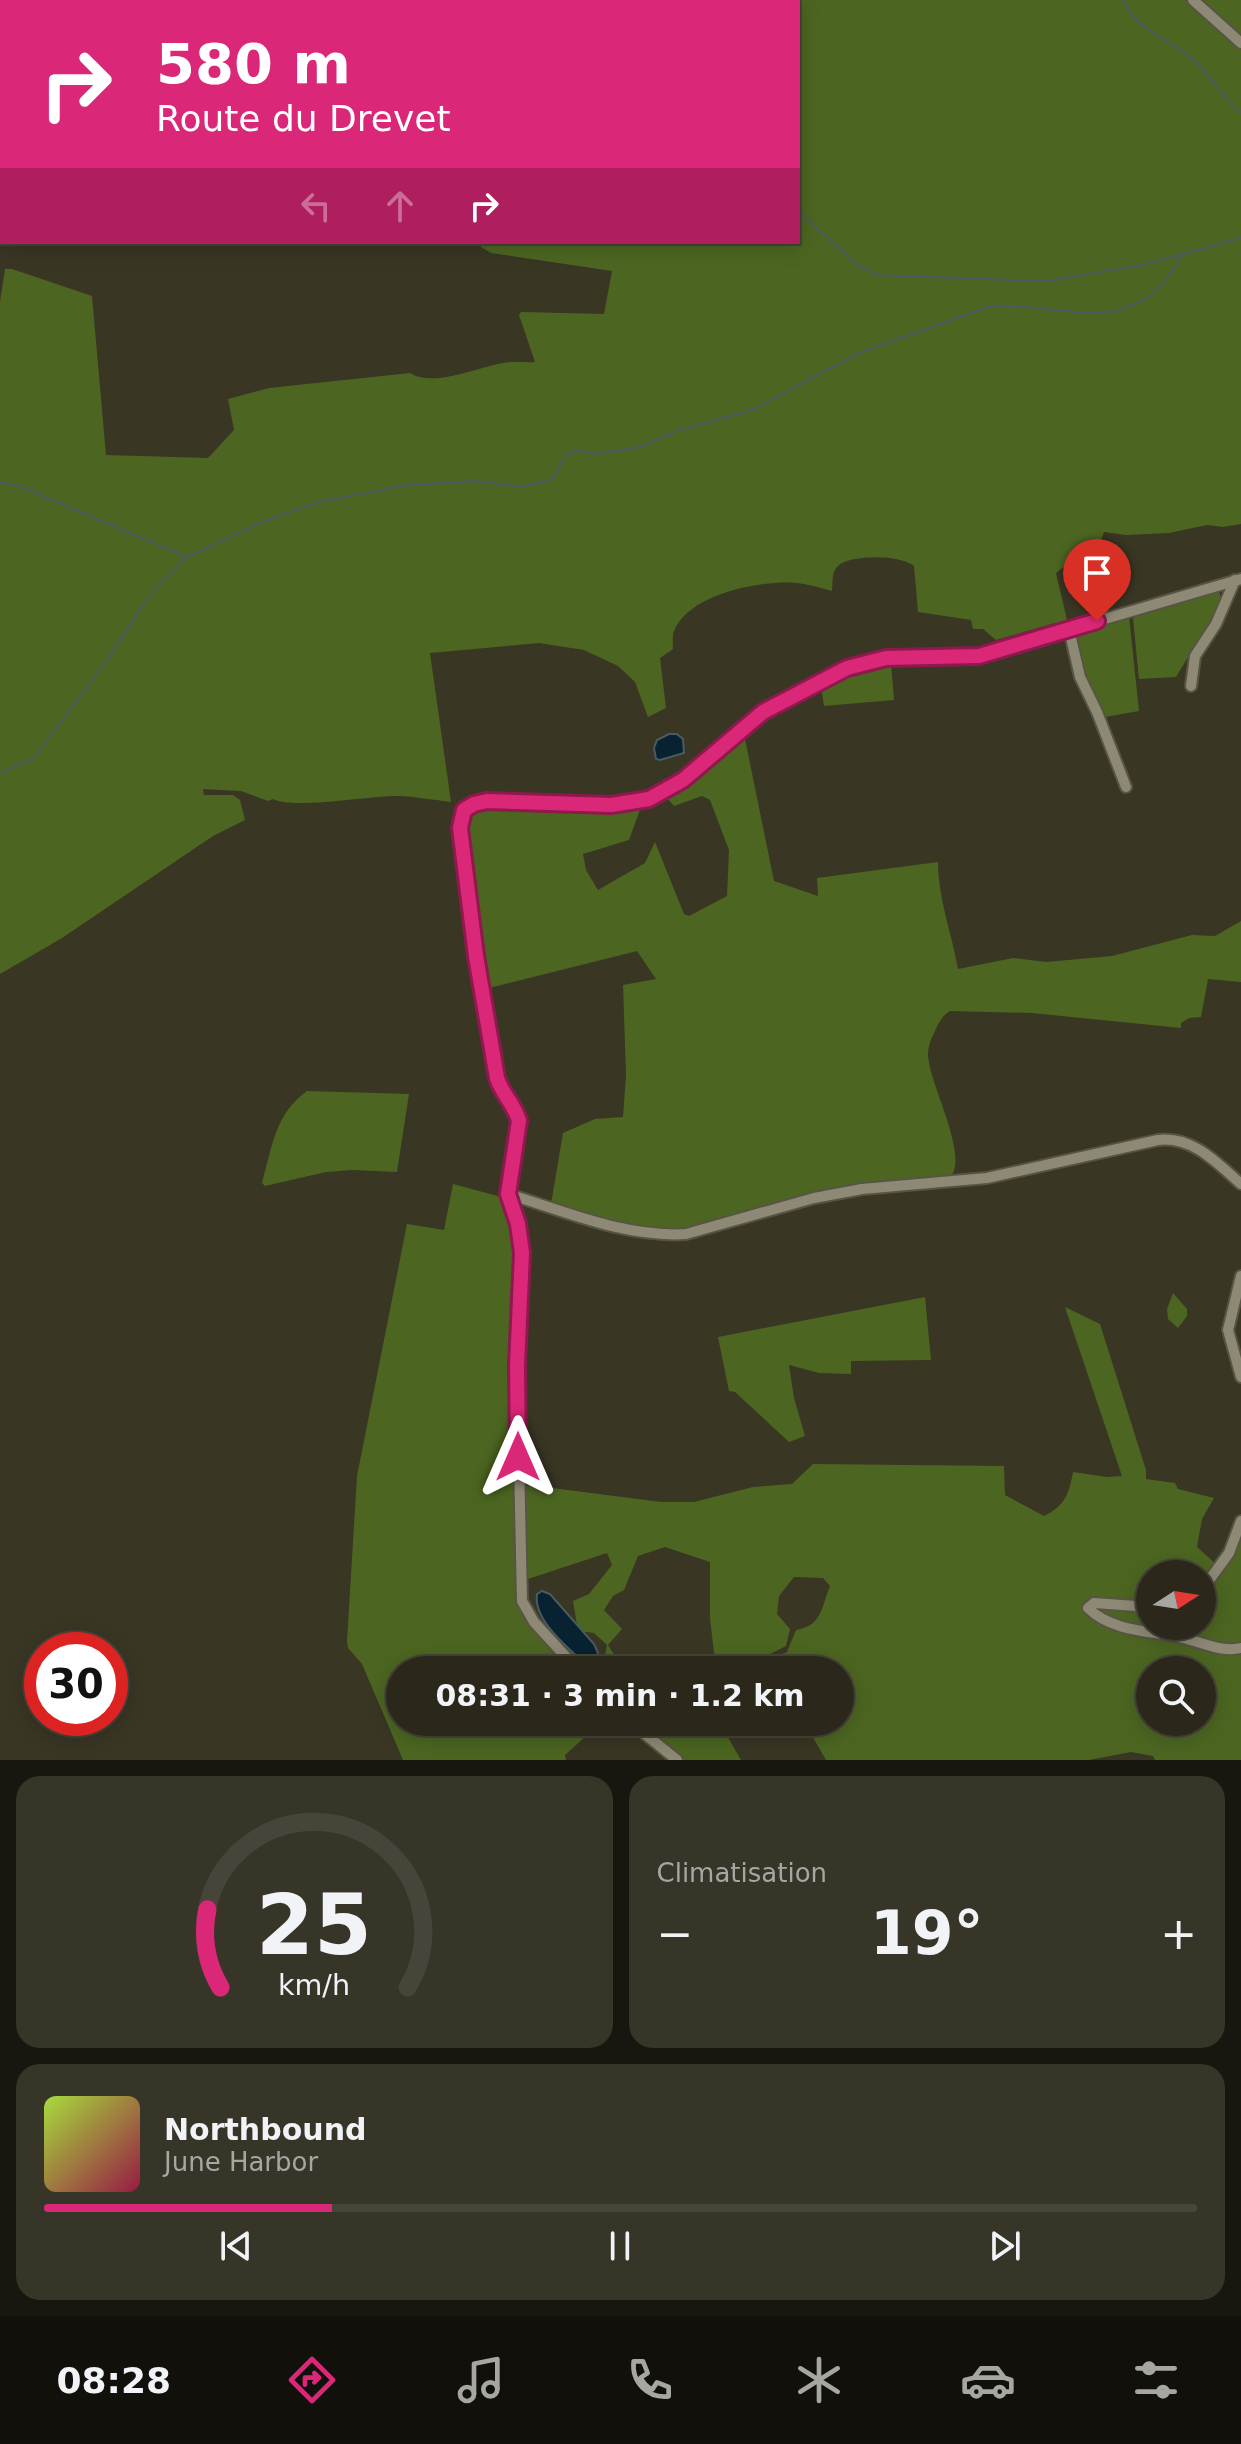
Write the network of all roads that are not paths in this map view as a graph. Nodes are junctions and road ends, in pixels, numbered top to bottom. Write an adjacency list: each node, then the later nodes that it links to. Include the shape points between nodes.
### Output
1 (1193, 0): 2 (street)
2 (1241, 43)
3 (1238, 580): 4 (street); 5 (street, via 1195,656)
4 (1069, 629): 6 (street, via 1080,677); 8 (street, via 979,656 886,658 847,668 763,712 683,780 649,799 611,805 487,801 464,810 460,828 497,1078 519,1121)
5 (1191, 686)
6 (1126, 787)
7 (1241, 1184): 8 (street, via 1199,1149 1174,1139 987,1178 814,1198 686,1234 652,1233)
8 (508, 1194): 17 (street, via 522,1253 517,1374 522,1601)
9 (1241, 1276): 10 (street, via 1228,1330)
10 (1241, 1377)
11 (1241, 1521): 12 (street)
12 (1216, 1571)
13 (1136, 1606): 14 (street, via 1094,1603 1088,1608)
14 (1136, 1631)
15 (1191, 1640): 16 (street, via 1230,1651)
16 (1241, 1648)
17 (565, 1656)
18 (647, 1736): 19 (street)
19 (677, 1760)

